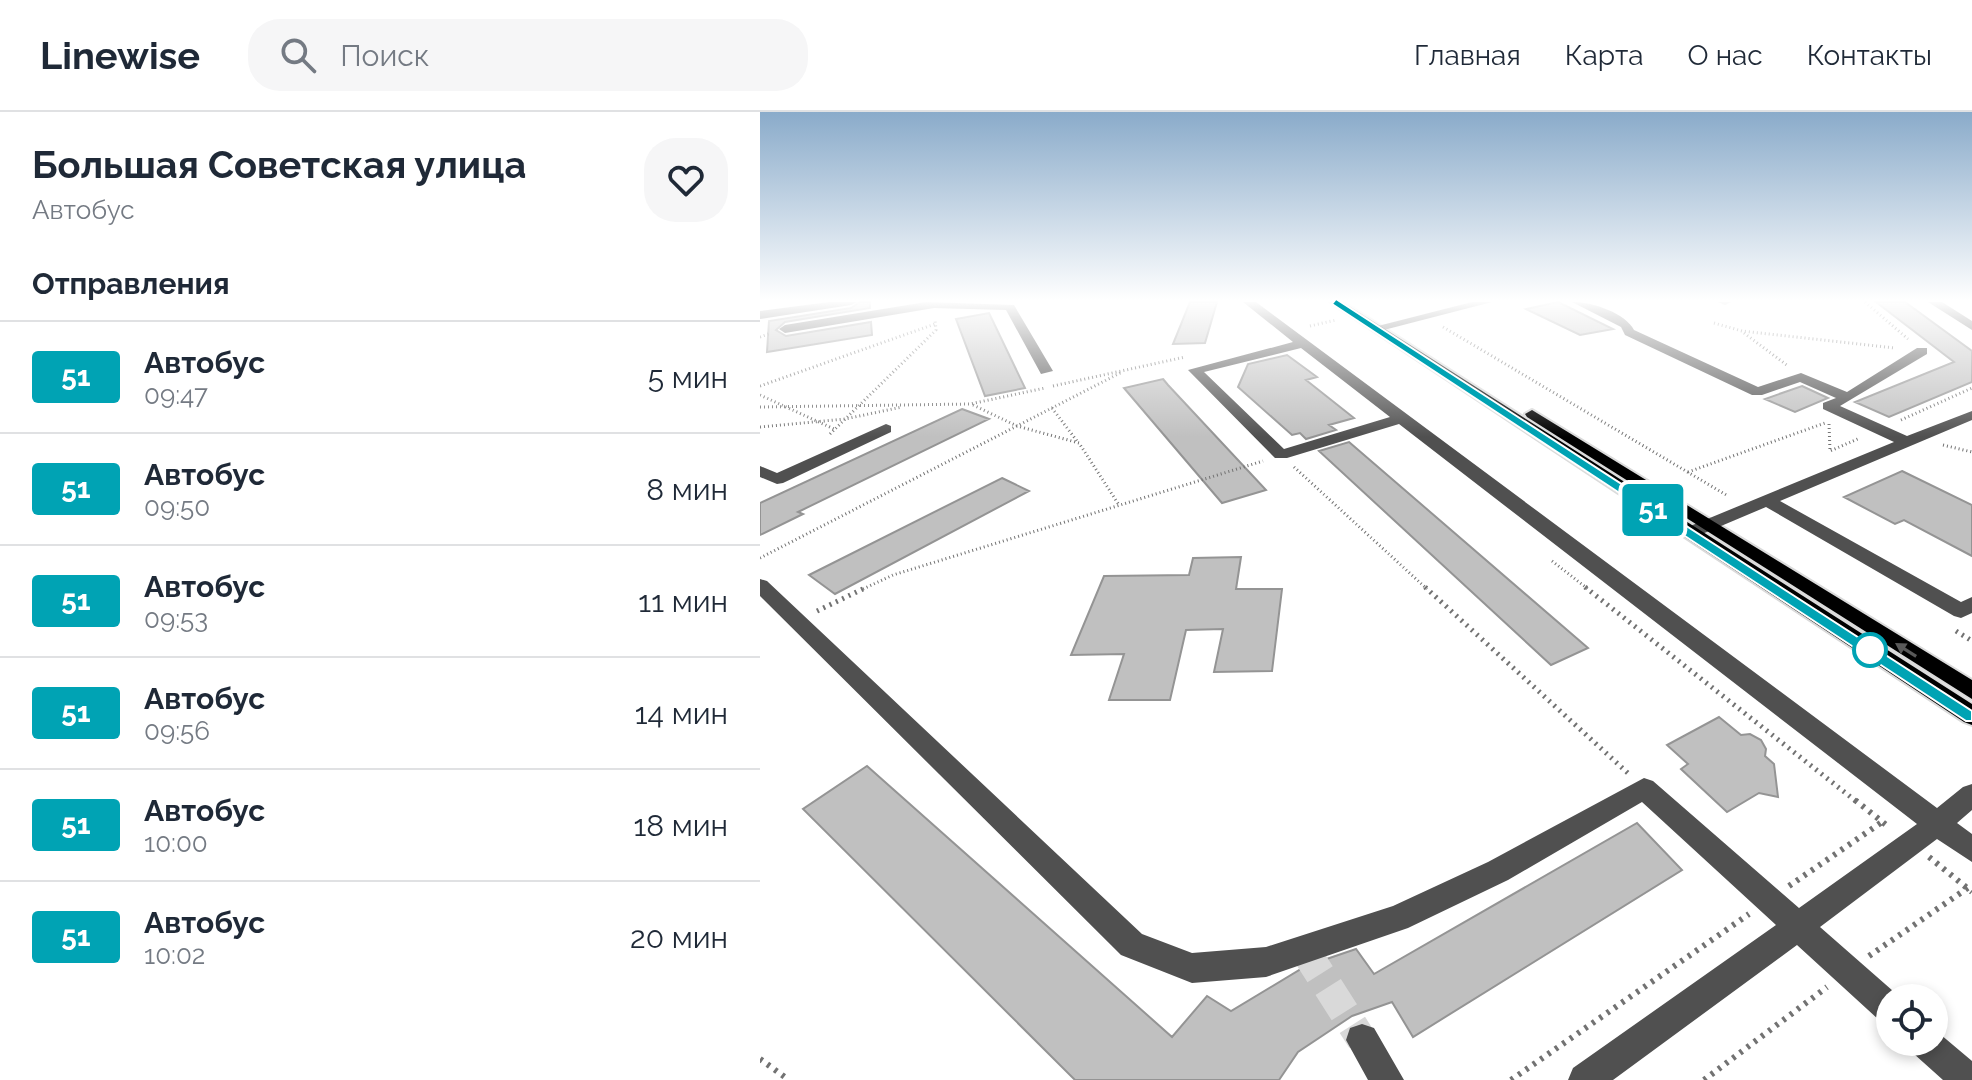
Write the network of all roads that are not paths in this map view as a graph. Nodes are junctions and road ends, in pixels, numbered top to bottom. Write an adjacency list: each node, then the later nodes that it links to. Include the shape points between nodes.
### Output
1 (1033, 347): 8 (street)
2 (1287, 347): 11 (street, via 1195,370 1281,455)
3 (1309, 347): 11 (street)
4 (1414, 347): 17 (main road)
5 (1417, 347): 16 (main road)
6 (1661, 347): 9 (street, via 1757,392 1801,377)
7 (1922, 351): 9 (street)
8 (1046, 371)
9 (1848, 398): 13 (street, via 1828,406)
10 (1972, 415): 13 (street)
11 (1402, 418): 23 (street)
12 (886, 429): 14 (street, via 777,479)
13 (1907, 442): 15 (street)
14 (760, 471)
15 (1758, 504): 16 (street); 19 (street, via 1961,611)
16 (1707, 526): 17 (street); 20 (main road, one-way to 16)
17 (1689, 533): 21 (main road)
18 (760, 585): 25 (street, via 1132,945 1192,968 1266,962 1398,918 1498,871 1644,788)
19 (1972, 604)
20 (1972, 691)
21 (1972, 716)
22 (1972, 795): 23 (street)
23 (1937, 823): 24 (street); 25 (street)
24 (1972, 850)
25 (1799, 925): 26 (street); 30 (street)
26 (1876, 996)
27 (1362, 1040): 29 (street)
28 (1941, 1056): 31 (street)
29 (1387, 1080)
30 (1585, 1080)
31 (1968, 1080)

